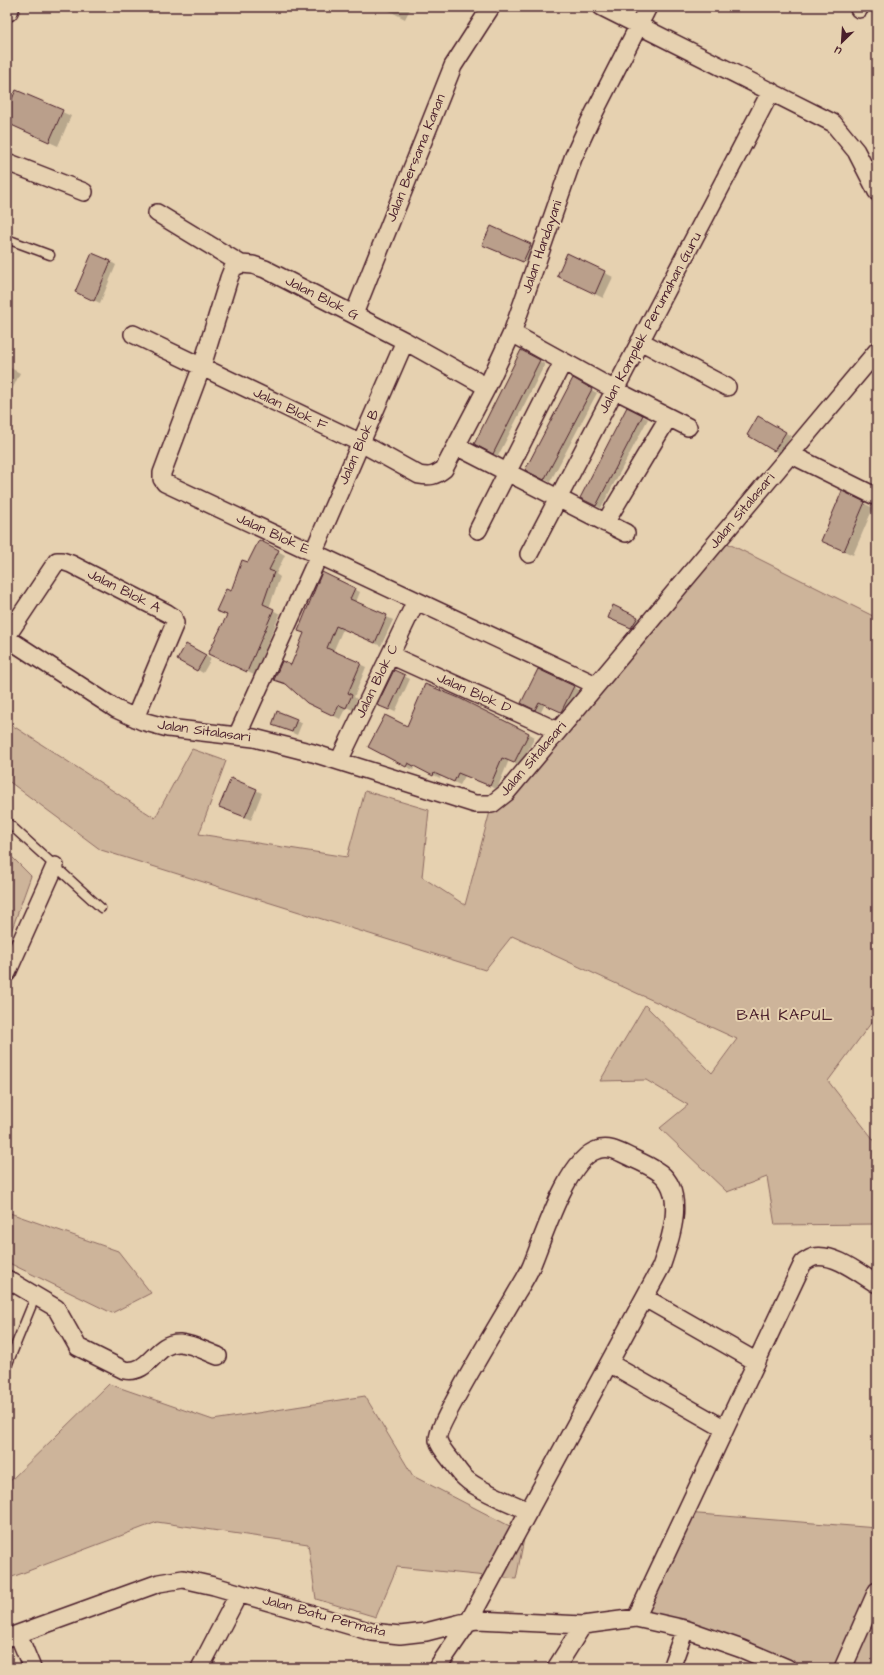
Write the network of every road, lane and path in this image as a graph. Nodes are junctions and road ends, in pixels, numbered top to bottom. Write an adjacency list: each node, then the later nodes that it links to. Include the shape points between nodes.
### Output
1 (8, 7): 5 (highway)
2 (491, 7): 15 (street, Jalan Bersama Kanan, via 453,66)
3 (602, 7): 6 (street)
4 (648, 7): 6 (street, Jalan Handayani)
5 (7, 10)
6 (639, 26): 7 (street); 16 (street, Jalan Handayani, via 573,158)
7 (771, 91): 10 (street, via 833,124 856,151); 19 (street, Jalan Komplek Perumahan Guru)
8 (7, 162): 9 (street)
9 (84, 192)
10 (877, 192)
11 (157, 213): 14 (street, Jalan Blok G)
12 (7, 239): 13 (lane)
13 (50, 255)
14 (241, 264): 15 (street, Jalan Blok G, via 253,264 265,269); 22 (street, Jalan Blok E, via 233,268 229,278)
15 (354, 314): 18 (street, Jalan Blok G)
16 (512, 333): 21 (street); 23 (street, Jalan Handayani)
17 (133, 334): 22 (street, Jalan Blok F)
18 (405, 341): 23 (street, Jalan Blok G); 28 (street, Jalan Blok B)
19 (640, 341): 24 (street); 25 (street, Jalan Komplek Perumahan Guru)
20 (877, 351): 30 (street, Jalan Sitalasari)
21 (563, 362): 25 (street); 32 (street)
22 (202, 366): 28 (street, Jalan Blok F); 38 (street, Jalan Blok E, via 162,479 165,483)
23 (487, 387): 29 (street, Jalan Handayani)
24 (727, 387)
25 (615, 390): 26 (street); 34 (street, Jalan Komplek Perumahan Guru)
26 (668, 418): 27 (street); 35 (street)
27 (688, 427)
28 (361, 443): 31 (street, Jalan Blok F, via 419,475 429,477); 38 (street, Jalan Blok B)
29 (456, 446): 31 (street, Jalan Handayani); 32 (street)
30 (790, 454): 33 (street); 43 (street, Jalan Sitalasari)
31 (444, 469)
32 (506, 473): 34 (street); 36 (street)
33 (877, 497)
34 (557, 498): 35 (street); 39 (street, Jalan Komplek Perumahan Guru)
35 (606, 522): 37 (street)
36 (478, 530)
37 (626, 533)
38 (316, 554): 40 (street, Jalan Blok E); 46 (street, Jalan Blok B)
39 (529, 554)
40 (416, 601): 42 (street, Jalan Blok C); 43 (street, Jalan Blok E)
41 (7, 637): 44 (street, Jalan Sitalasari, via 116,709); 44 (street, Jalan Blok A, via 57,561 71,564 167,613 175,622)
42 (390, 655): 45 (street, Jalan Blok D); 47 (street, Jalan Blok C)
43 (596, 685): 45 (street, Jalan Sitalasari)
44 (135, 718): 46 (street, Jalan Sitalasari, via 168,728)
45 (558, 731): 47 (street, Jalan Sitalasari, via 506,793 492,804 475,804)
46 (236, 736): 47 (street, Jalan Sitalasari, via 254,738)
47 (338, 761)
48 (7, 822): 49 (lane)
49 (55, 866): 50 (lane); 51 (street)
50 (101, 908)
51 (7, 973)
52 (7, 1279): 54 (street)
53 (877, 1284): 57 (street, via 839,1262 824,1257 813,1257 803,1263)
54 (36, 1295): 56 (street, via 56,1308 78,1347 124,1370 140,1370 160,1350 171,1344 181,1343); 59 (lane)
55 (644, 1298): 57 (street); 58 (street); 61 (street, via 661,1267 671,1236 675,1217 670,1185 660,1173 635,1159 609,1148 597,1150 584,1158 572,1173 530,1269 438,1434 443,1450 466,1479)
56 (218, 1356)
57 (757, 1362): 60 (street)
58 (609, 1363): 60 (street); 61 (street)
59 (7, 1366)
60 (725, 1429): 64 (street)
61 (529, 1511): 65 (street)
62 (877, 1591): 75 (street)
63 (239, 1593): 65 (street, Jalan Batu Permata, via 372,1632 400,1635 426,1632); 68 (street, Jalan Batu Permata, via 183,1578 159,1583); 70 (street)
64 (636, 1618): 66 (street, Jalan Batu Permata); 67 (street, Jalan Batu Permata)
65 (469, 1621): 66 (street, Jalan Batu Permata); 71 (street)
66 (583, 1625): 72 (street)
67 (685, 1629): 73 (street); 74 (street, Jalan Batu Permata)
68 (12, 1636): 69 (street)
69 (32, 1668)
70 (200, 1668)
71 (437, 1668)
72 (556, 1668)
73 (671, 1668)
74 (787, 1668)
75 (843, 1668)

